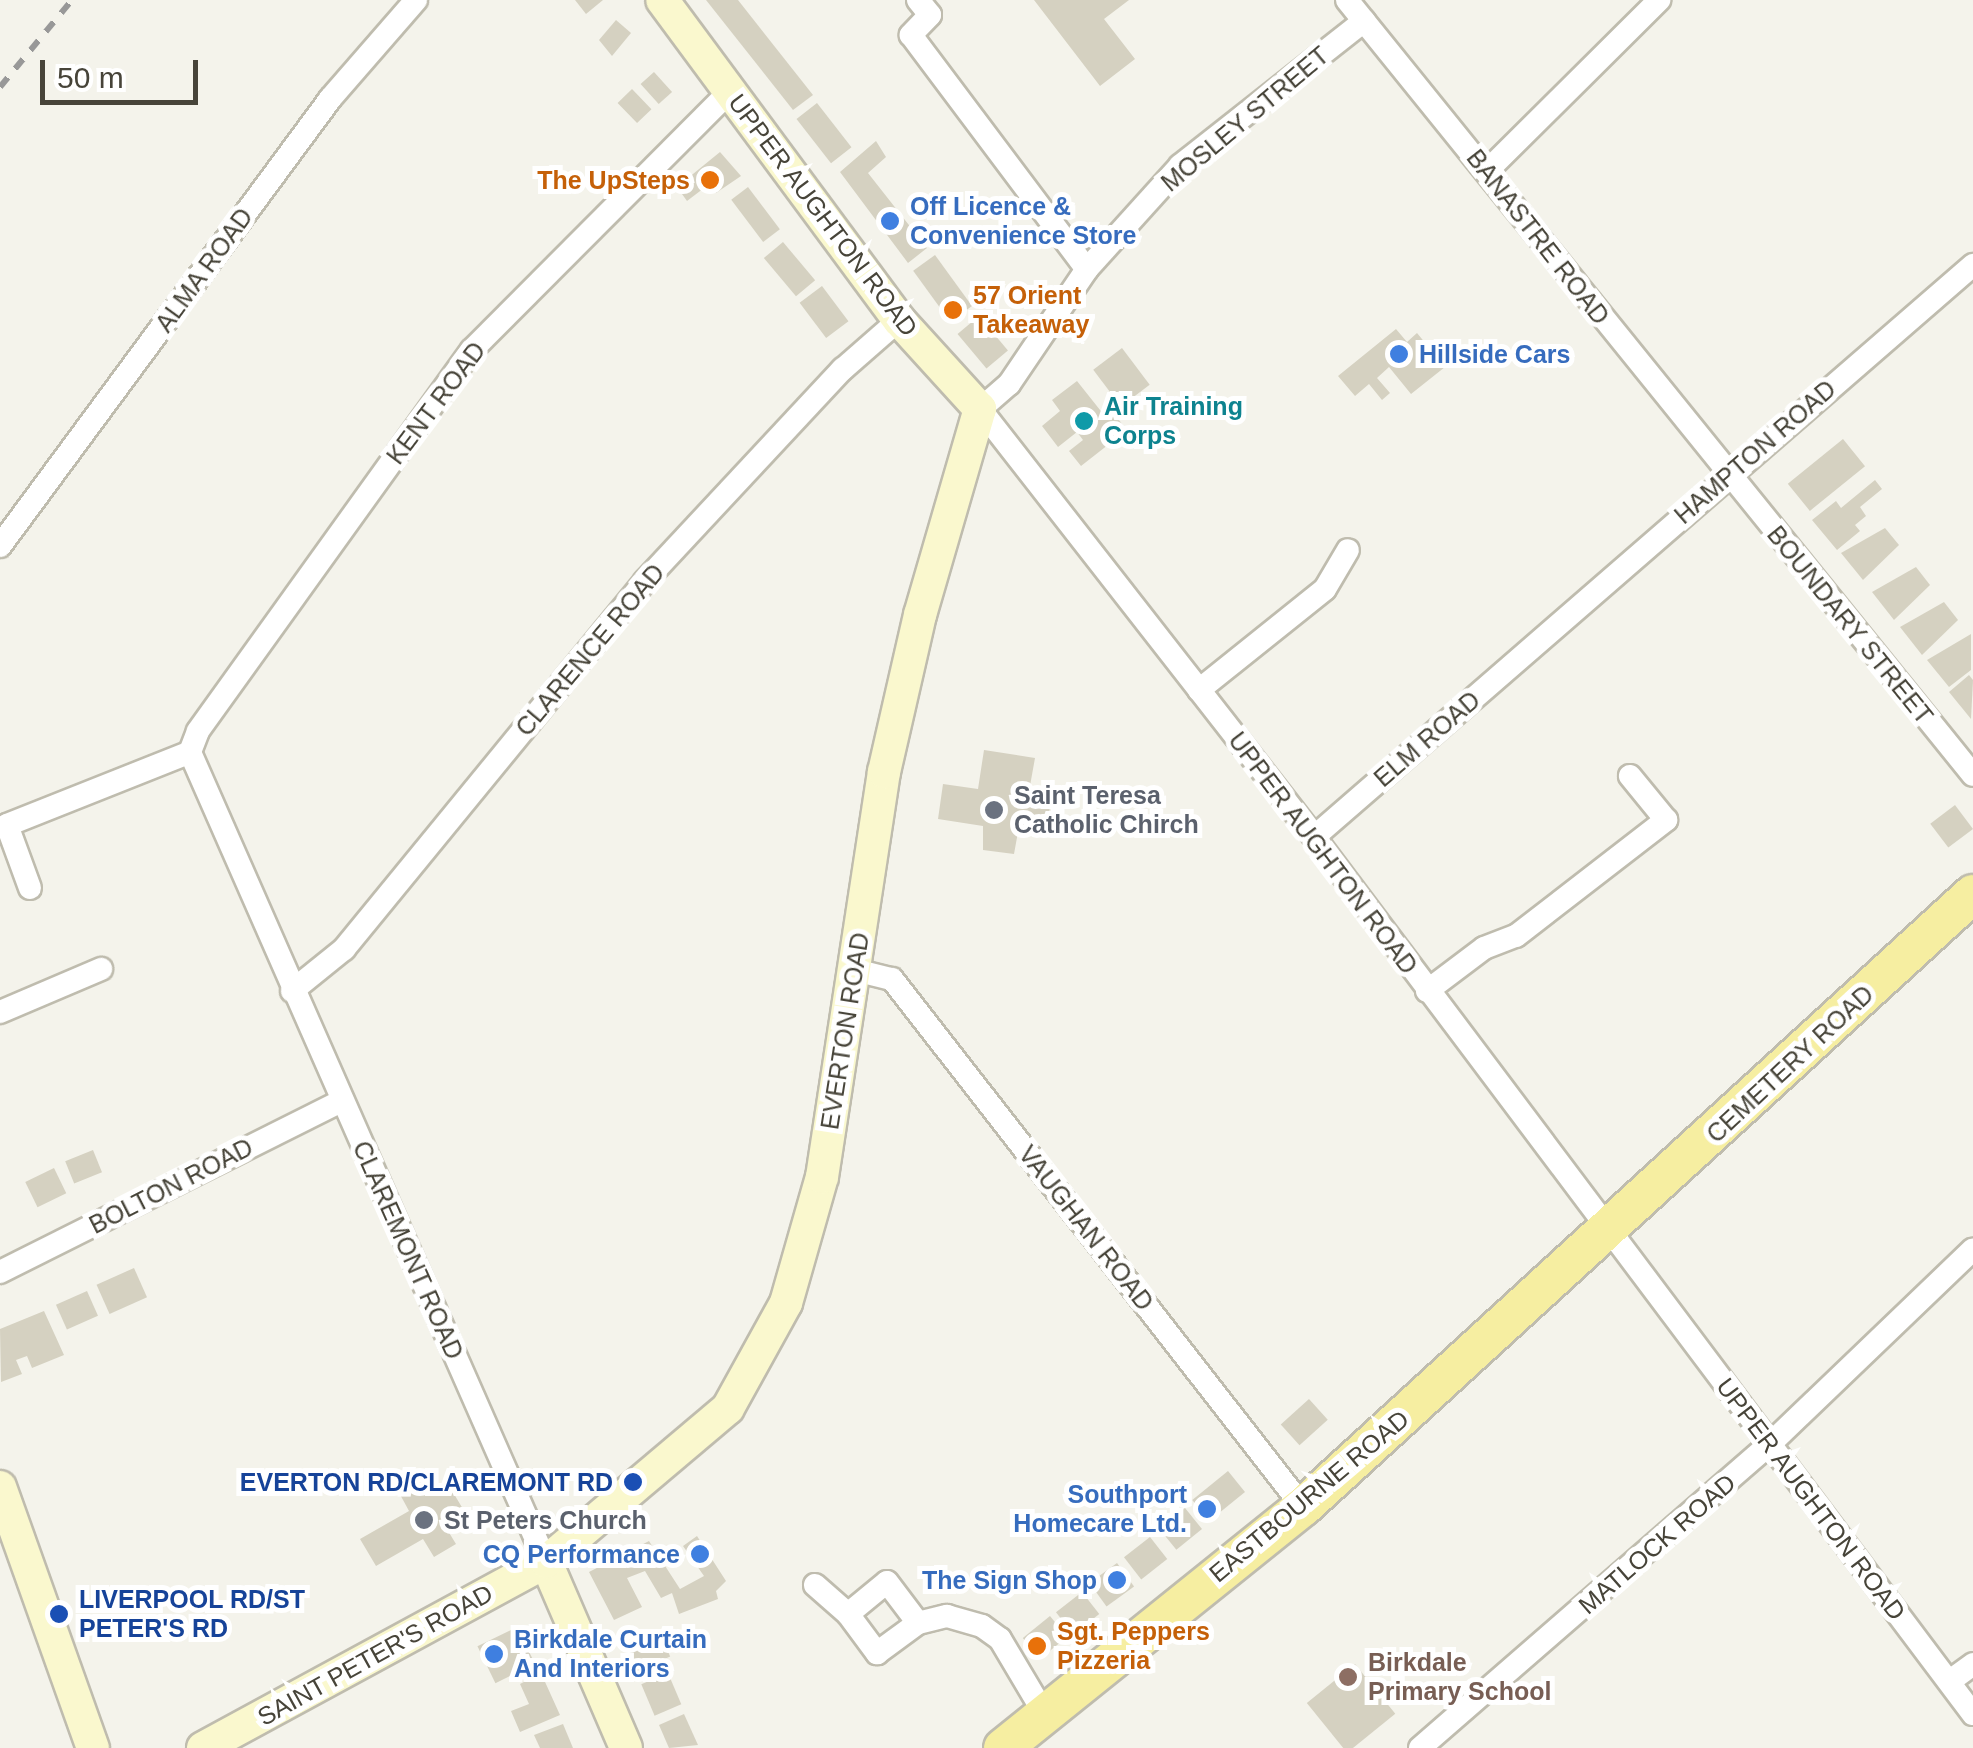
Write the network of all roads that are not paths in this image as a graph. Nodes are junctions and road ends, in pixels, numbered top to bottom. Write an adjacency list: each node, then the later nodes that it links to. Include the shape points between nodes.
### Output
1 (416, 0): 14 (street, ALMA ROAD, via 330,99)
2 (918, 0): 10 (street, via 930,16 911,35)
3 (1348, 0): 6 (street, BANASTRE ROAD)
4 (1659, 0): 8 (street)
5 (665, 1): 7 (main road, UPPER AUGHTON ROAD)
6 (1364, 21): 8 (street, BANASTRE ROAD); 10 (street, MOSLEY STREET, via 1180,166)
7 (729, 92): 11 (main road, UPPER AUGHTON ROAD); 18 (street, KENT ROAD, via 472,350 198,730)
8 (1487, 171): 13 (street, BANASTRE ROAD)
9 (1973, 265): 13 (street, HAMPTON ROAD)
10 (1088, 269): 12 (street, MOSLEY STREET, via 1009,384)
11 (899, 320): 12 (main road, UPPER AUGHTON ROAD); 26 (street, CLARENCE ROAD, via 843,369 645,581 344,949)
12 (980, 408): 17 (street, UPPER AUGHTON ROAD); 25 (main road, EVERTON ROAD, via 920,615 884,772)
13 (1728, 474): 16 (street, HAMPTON ROAD); 19 (street, BOUNDARY STREET)
14 (0, 546)
15 (1348, 550): 17 (street, via 1325,589)
16 (1540, 640): 21 (street, ELM ROAD)
17 (1199, 690): 21 (street, UPPER AUGHTON ROAD)
18 (190, 752): 22 (street, via 6,824); 26 (street, CLAREMONT ROAD)
19 (1973, 775)
20 (1630, 776): 27 (street, via 1666,820 1516,936 1484,948)
21 (1314, 837): 27 (street, UPPER AUGHTON ROAD)
22 (30, 888)
23 (1973, 894): 30 (main road, CEMETERY ROAD)
24 (101, 969): 28 (street)
25 (855, 970): 35 (street, VAUGHAN ROAD, via 892,979); 36 (main road, EVERTON ROAD, via 822,1177 786,1303 728,1408)
26 (292, 991): 29 (street, CLAREMONT ROAD)
27 (1427, 992): 30 (street, UPPER AUGHTON ROAD)
28 (0, 1012)
29 (342, 1101): 32 (street, BOLTON ROAD); 36 (street, CLAREMONT ROAD)
30 (1607, 1234): 33 (street, UPPER AUGHTON ROAD); 35 (main road, EASTBOURNE ROAD)
31 (1973, 1248): 33 (street, MATLOCK ROAD)
32 (0, 1272)
33 (1770, 1444): 41 (street, UPPER AUGHTON ROAD); 48 (street, MATLOCK ROAD)
34 (0, 1487): 44 (main road)
35 (1303, 1507): 42 (main road, EASTBOURNE ROAD)
36 (546, 1562): 45 (main road, SAINT PETER'S ROAD); 46 (main road, CLAREMONT ROAD)
37 (816, 1586): 38 (street)
38 (848, 1614): 39 (street, via 877,1653); 39 (street, via 887,1582)
39 (918, 1623): 42 (street, via 947,1616 982,1626 1000,1639)
40 (1973, 1664): 41 (street)
41 (1950, 1681): 43 (street, UPPER AUGHTON ROAD)
42 (1044, 1713): 47 (main road, EASTBOURNE ROAD)
43 (1973, 1714)
44 (93, 1748)
45 (204, 1748)
46 (626, 1748)
47 (1003, 1748)
48 (1420, 1748)

